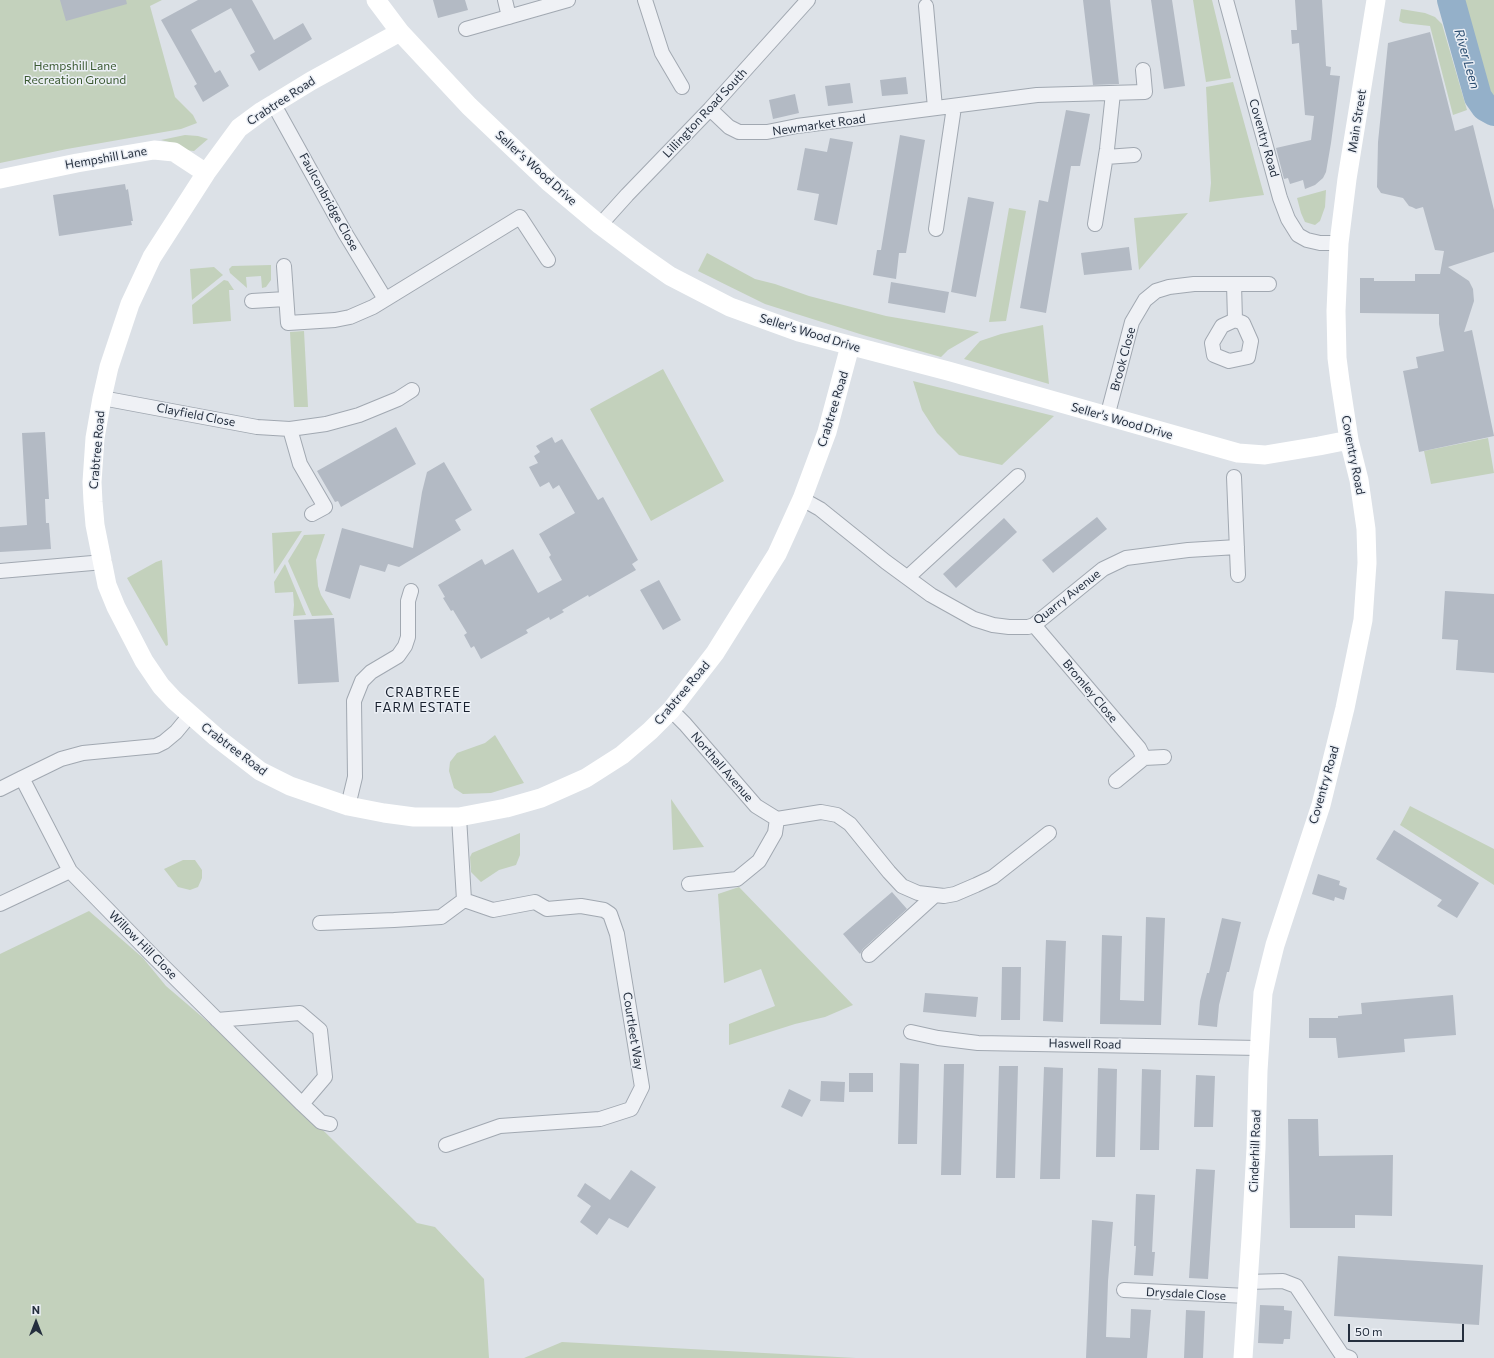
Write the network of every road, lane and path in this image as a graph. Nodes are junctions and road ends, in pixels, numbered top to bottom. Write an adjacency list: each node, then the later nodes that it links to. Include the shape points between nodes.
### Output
1 (376, 0): 11 (street, Seller's Wood Drive)
2 (505, 0): 9 (street)
3 (568, 0): 9 (street)
4 (645, 0): 13 (street, via 662,53)
5 (808, 0): 18 (street, Lillington Road South)
6 (1226, 0): 26 (street, Coventry Road, via 1288,219 1298,235 1307,240)
7 (1376, 0): 26 (street, Main Street)
8 (926, 6): 17 (street)
9 (508, 17): 10 (street)
10 (466, 29)
11 (400, 32): 15 (street, Crabtree Road); 23 (street, Seller's Wood Drive, via 475,112 550,183)
12 (1143, 70): 14 (street, Newmarket Road, via 1145,92)
13 (682, 87)
14 (1113, 93): 16 (street, Newmarket Road, via 1037,95); 20 (street)
15 (273, 103): 21 (street, Crabtree Road, via 239,128); 32 (street, Faulconbridge Close)
16 (954, 107): 17 (street, Newmarket Road); 25 (street)
17 (935, 108): 18 (street, Newmarket Road, via 748,133 729,127)
18 (710, 109): 23 (street, Lillington Road South)
19 (1134, 155): 20 (street)
20 (1106, 157): 24 (street)
21 (206, 173): 22 (street, Hempshill Lane, via 174,152 154,150); 37 (street, Crabtree Road, via 152,257 138,284 109,367)
22 (0, 178)
23 (600, 224): 35 (street, Seller's Wood Drive, via 670,276 717,301 799,332)
24 (1095, 224)
25 (936, 229)
26 (1339, 243): 40 (street, Coventry Road, via 1337,358)
27 (548, 260): 32 (street, via 520,217)
28 (284, 266): 31 (street)
29 (1234, 284): 30 (street, Brook Close); 34 (street); 38 (street, Brook Close, via 1169,287 1156,291 1145,300 1132,322)
30 (1269, 284)
31 (286, 299): 32 (street, via 288,323 335,320 373,307); 33 (street)
32 (385, 299)
33 (252, 301)
34 (1235, 320)
35 (850, 346): 38 (street, Seller's Wood Drive); 43 (street, Crabtree Road, via 827,432)
36 (412, 390): 39 (street, Clayfield Close, via 398,399 359,415)
37 (102, 398): 39 (street, Clayfield Close, via 257,427); 46 (street, Crabtree Road, via 95,438 92,482 95,524)
38 (1107, 417): 40 (street, Seller's Wood Drive, via 1238,454 1264,454)
39 (290, 430): 44 (street, via 300,464 325,507)
40 (1349, 440): 69 (street, Coventry Road, via 1359,480 1366,529 1363,620 1346,708 1321,805)
41 (1018, 476): 49 (street)
42 (1234, 477): 45 (street)
43 (802, 499): 49 (street, Quarry Avenue, via 820,509); 52 (street, Crabtree Road, via 777,554 742,612 715,653)
44 (312, 514)
45 (1237, 547): 48 (street); 51 (street, Quarry Avenue, via 1126,558 1104,569)
46 (104, 562): 47 (street); 53 (street, Crabtree Road, via 107,584 114,602 144,661 161,686)
47 (0, 571)
48 (1238, 576)
49 (908, 577): 51 (street, Quarry Avenue, via 931,595 974,619 1009,627)
50 (411, 591): 59 (street, via 408,601 408,637 405,646 398,656 371,672 362,681 354,701 355,777)
51 (1034, 625): 55 (street, Bromley Close, via 1139,748)
52 (671, 710): 60 (street, Crabtree Road, via 622,755 586,778 541,798); 61 (street, Northall Avenue, via 756,806)
53 (190, 715): 56 (street, via 176,732 156,746 83,753 61,759); 59 (street, Crabtree Road, via 260,771 290,786)
54 (1164, 757): 55 (street)
55 (1144, 758): 57 (street)
56 (22, 778): 58 (street); 63 (street, Willow Hill Close)
57 (1116, 781)
58 (0, 789)
59 (348, 806): 60 (street, Crabtree Road, via 414,817)
60 (459, 817): 66 (street)
61 (777, 819): 64 (street, via 775,833 759,861 737,879); 65 (street, via 821,812 837,815 850,824 902,886 918,893)
62 (1049, 833): 65 (street, via 993,877 955,894)
63 (70, 871): 67 (street); 71 (street, Willow Hill Close)
64 (689, 884)
65 (935, 895): 70 (street)
66 (464, 900): 68 (street, via 441,917); 76 (street, Courtleet Way, via 493,910 535,902 547,909 581,906 604,910 610,914 617,934 642,1087 631,1109 600,1119 500,1126)
67 (0, 904)
68 (320, 923)
69 (1274, 945): 73 (street, Cinderhill Road, via 1263,993)
70 (868, 955)
71 (217, 1020): 74 (street, Willow Hill Close); 74 (street, via 300,1014 320,1030 325,1077)
72 (911, 1032): 73 (street, Haswell Road, via 978,1043)
73 (1259, 1048): 77 (street, Cinderhill Road)
74 (302, 1104): 75 (street, Willow Hill Close, via 321,1122)
75 (330, 1124)
76 (446, 1145)
77 (1247, 1289): 78 (street, Drysdale Close); 79 (street, Cinderhill Road); 80 (street, Drysdale Close, via 1283,1281 1296,1286 1338,1350)
78 (1124, 1290)
79 (1243, 1358)
80 (1350, 1358)

